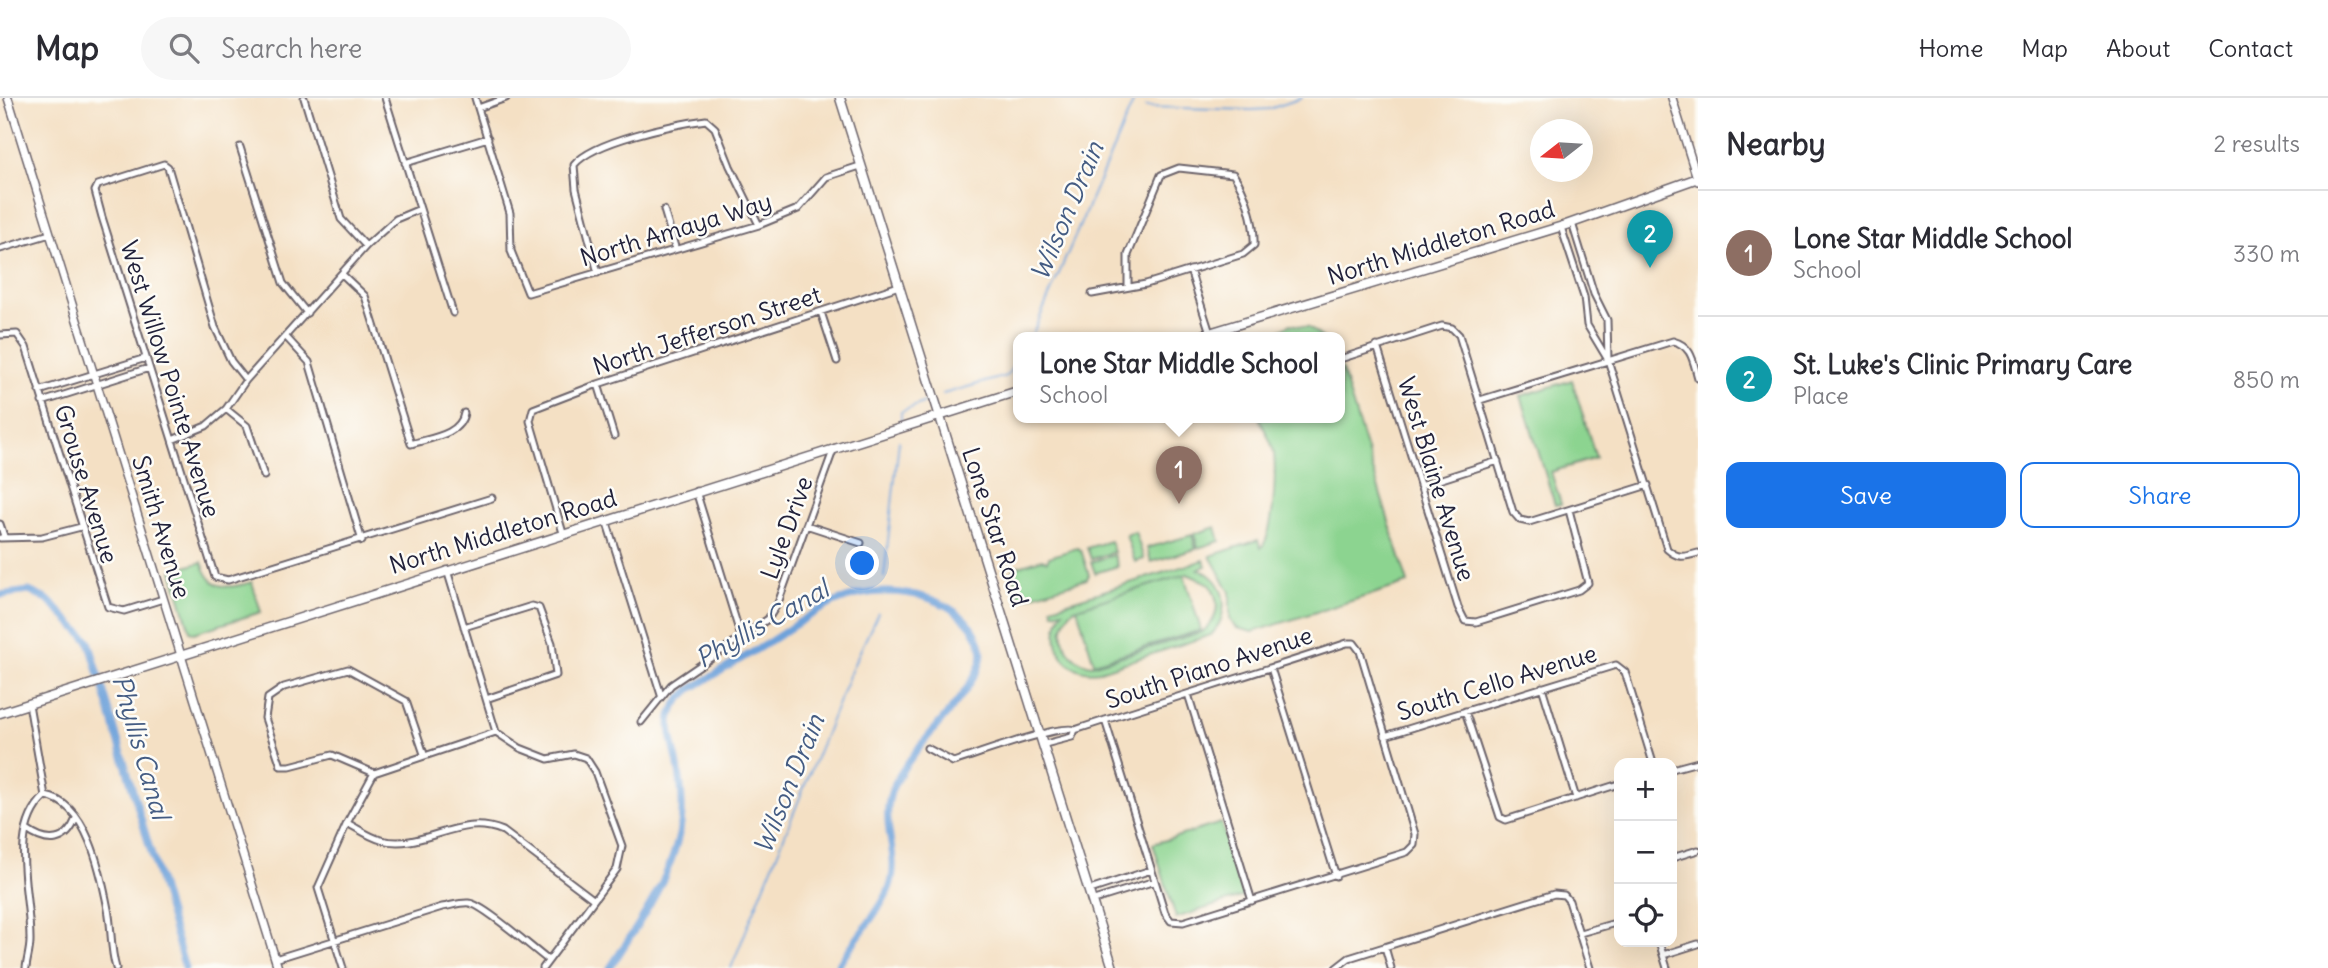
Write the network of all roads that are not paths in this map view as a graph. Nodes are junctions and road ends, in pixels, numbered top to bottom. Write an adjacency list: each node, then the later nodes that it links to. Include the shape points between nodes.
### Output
1 (8, 98): 19 (street, Smith Avenue)
2 (304, 98): 20 (street, via 341,219)
3 (385, 98): 11 (street)
4 (475, 98): 8 (street)
5 (506, 98): 8 (street)
6 (840, 98): 12 (main road, Lone Star Road)
7 (1672, 98): 13 (street)
8 (478, 108): 9 (street)
9 (488, 138): 11 (street); 24 (street, North Amaya Way, via 510,213 512,251 528,293)
10 (240, 147): 30 (street, via 283,284)
11 (405, 163): 14 (street)
12 (860, 166): 17 (street, North Amaya Way, via 826,177 798,209); 26 (main road, Lone Star Road)
13 (1698, 179): 16 (main road, North Middleton Road)
14 (420, 209): 20 (street, via 396,219); 31 (street)
15 (664, 211): 21 (street)
16 (1572, 223): 18 (main road, North Middleton Road); 39 (street, via 1594,295 1607,320)
17 (760, 225): 21 (street, North Amaya Way); 24 (street, via 715,128 706,120 637,136 593,150 574,165)
18 (1561, 227): 33 (main road, North Middleton Road); 39 (street, via 1584,297 1587,325)
19 (50, 234): 22 (street); 42 (street, Smith Avenue)
20 (366, 246): 25 (street)
21 (675, 247): 24 (street, North Amaya Way)
22 (0, 249)
23 (1190, 270): 27 (street); 27 (street, via 1243,254 1254,245 1251,220 1233,174 1179,168 1161,175 1128,255); 32 (street)
24 (598, 273)
25 (343, 275): 30 (street); 52 (street, via 365,296 411,444 453,431 463,421)
26 (899, 286): 29 (street, North Jefferson Street); 53 (main road, Lone Star Road)
27 (1128, 287): 28 (street)
28 (1092, 294)
29 (821, 312): 40 (street); 45 (street, North Jefferson Street)
30 (307, 313): 35 (street)
31 (453, 313)
32 (1210, 332)
33 (1213, 332)
34 (0, 335): 47 (street, Grouse Avenue, via 17,334 23,339)
35 (286, 337): 44 (street); 70 (street, via 309,362)
36 (1377, 346): 37 (street); 49 (street, via 1441,326 1452,328 1459,335); 60 (street, West Blaine Avenue)
37 (1345, 357)
38 (146, 358): 41 (street, West Willow Pointe Avenue); 42 (street); 44 (street, West Willow Pointe Avenue, via 96,191 98,185 164,164 215,327)
39 (1608, 360): 43 (street, via 1673,341 1684,344); 49 (street); 59 (street)
40 (837, 361)
41 (149, 368): 46 (street); 55 (street, West Willow Pointe Avenue)
42 (93, 373): 46 (street, Smith Avenue); 47 (street)
43 (1698, 378)
44 (246, 380): 51 (street)
45 (598, 384): 54 (street); 68 (street, North Jefferson Street, via 530,414)
46 (96, 385): 50 (street); 74 (street, Smith Avenue)
47 (39, 391): 50 (street, Grouse Avenue)
48 (1013, 393): 53 (main road, North Middleton Road)
49 (1480, 400): 57 (street)
50 (42, 402): 67 (street, Grouse Avenue)
51 (226, 409): 55 (street, via 206,426); 58 (street, via 247,426)
52 (464, 412)
53 (939, 415): 56 (main road, North Middleton Road); 90 (main road, Lone Star Road)
54 (614, 436)
55 (172, 440): 70 (street, West Willow Pointe Avenue, via 211,570 220,578 228,580)
56 (834, 448): 61 (main road, North Middleton Road); 66 (street, Lyle Drive)
57 (1498, 461): 60 (street); 63 (street, via 1513,512 1520,520 1529,522)
58 (264, 476)
59 (1648, 485): 63 (street); 72 (street, via 1667,549 1684,558)
60 (1420, 486): 63 (street, West Blaine Avenue, via 1465,621 1476,622 1579,590 1588,583)
61 (696, 491): 64 (main road, North Middleton Road); 76 (street)
62 (492, 498): 70 (street)
63 (1569, 510)
64 (606, 520): 68 (main road, North Middleton Road); 81 (street)
65 (0, 524): 69 (street)
66 (806, 526): 71 (street); 76 (street, Lyle Drive, via 778,603 768,619)
67 (81, 527): 69 (street, via 41,537); 74 (street, Grouse Avenue, via 108,607 124,611)
68 (564, 533): 73 (main road, North Middleton Road)
69 (2, 537)
70 (362, 541)
71 (861, 543)
72 (1698, 553)
73 (447, 570): 75 (street); 77 (main road, North Middleton Road)
74 (163, 599): 77 (street, Smith Avenue)
75 (464, 626): 82 (street); 82 (street, via 532,606 539,608 546,622 556,675)
76 (741, 637): 81 (street, Lyle Drive)
77 (181, 654): 83 (main road, North Middleton Road); 121 (street, Smith Avenue)
78 (1271, 668): 80 (street, South Piano Avenue); 91 (street, South Piano Avenue, via 1354,643); 108 (street)
79 (1542, 687): 84 (street, South Cello Avenue); 95 (street, South Cello Avenue, via 1611,665 1619,667 1625,672); 101 (street)
80 (1188, 694): 86 (street, South Piano Avenue); 113 (street)
81 (661, 695): 87 (street, Lyle Drive)
82 (486, 699): 89 (street)
83 (29, 704): 85 (main road, North Middleton Road); 100 (street)
84 (1465, 711): 91 (street, South Cello Avenue); 101 (street, via 1500,817 1506,820)
85 (0, 713)
86 (1104, 720): 88 (street, South Piano Avenue); 107 (street)
87 (641, 722)
88 (1075, 730): 90 (street, South Piano Avenue, via 1070,727); 92 (street, South Piano Avenue, via 1072,737)
89 (496, 732): 94 (street); 111 (street, via 548,759 574,754 586,758 595,772 622,846 617,869)
90 (1042, 734): 92 (main road, Lone Star Road); 93 (street, South Piano Avenue, via 953,762)
91 (1385, 736): 108 (street, via 1415,834 1414,845 1407,852)
92 (1045, 744): 110 (main road, Lone Star Road)
93 (927, 748)
94 (424, 754): 98 (street); 98 (street, via 406,701 348,669 284,687 268,698 265,718 281,766 332,755)
95 (1651, 758)
96 (1698, 762): 97 (street)
97 (1677, 768)
98 (374, 773): 103 (street)
99 (1614, 786): 101 (street)
100 (45, 796): 102 (street, via 60,798); 104 (street, via 36,805)
101 (1576, 798)
102 (76, 817): 104 (street, via 67,835 58,840 39,839); 124 (street, via 101,880)
103 (347, 823): 111 (street, via 380,840 396,842 486,824 503,831); 116 (street, via 318,888)
104 (27, 830): 123 (street, via 30,942)
105 (1698, 850): 106 (street)
106 (1677, 856)
107 (1152, 870): 109 (street); 110 (street)
108 (1336, 876): 113 (street)
109 (1155, 881): 112 (street); 113 (street, via 1171,921 1183,922)
110 (1090, 890): 112 (main road, Lone Star Road)
111 (593, 899): 122 (street)
112 (1094, 900): 128 (main road, Lone Star Road)
113 (1252, 901)
114 (1614, 923): 115 (street)
115 (1580, 933): 118 (street, via 1569,901 1554,894); 131 (street)
116 (334, 941): 121 (street); 122 (street, via 469,902 487,909); 126 (street)
117 (1698, 944): 120 (street)
118 (1385, 947): 129 (street, via 1349,958); 130 (street)
119 (1661, 947): 120 (street)
120 (1663, 955): 132 (street)
121 (275, 959): 125 (street, Smith Avenue)
122 (548, 960): 127 (street)
123 (26, 968)
124 (116, 968)
125 (278, 968)
126 (343, 968)
127 (543, 968)
128 (1113, 968)
129 (1336, 968)
130 (1391, 968)
131 (1590, 968)
132 (1667, 968)

